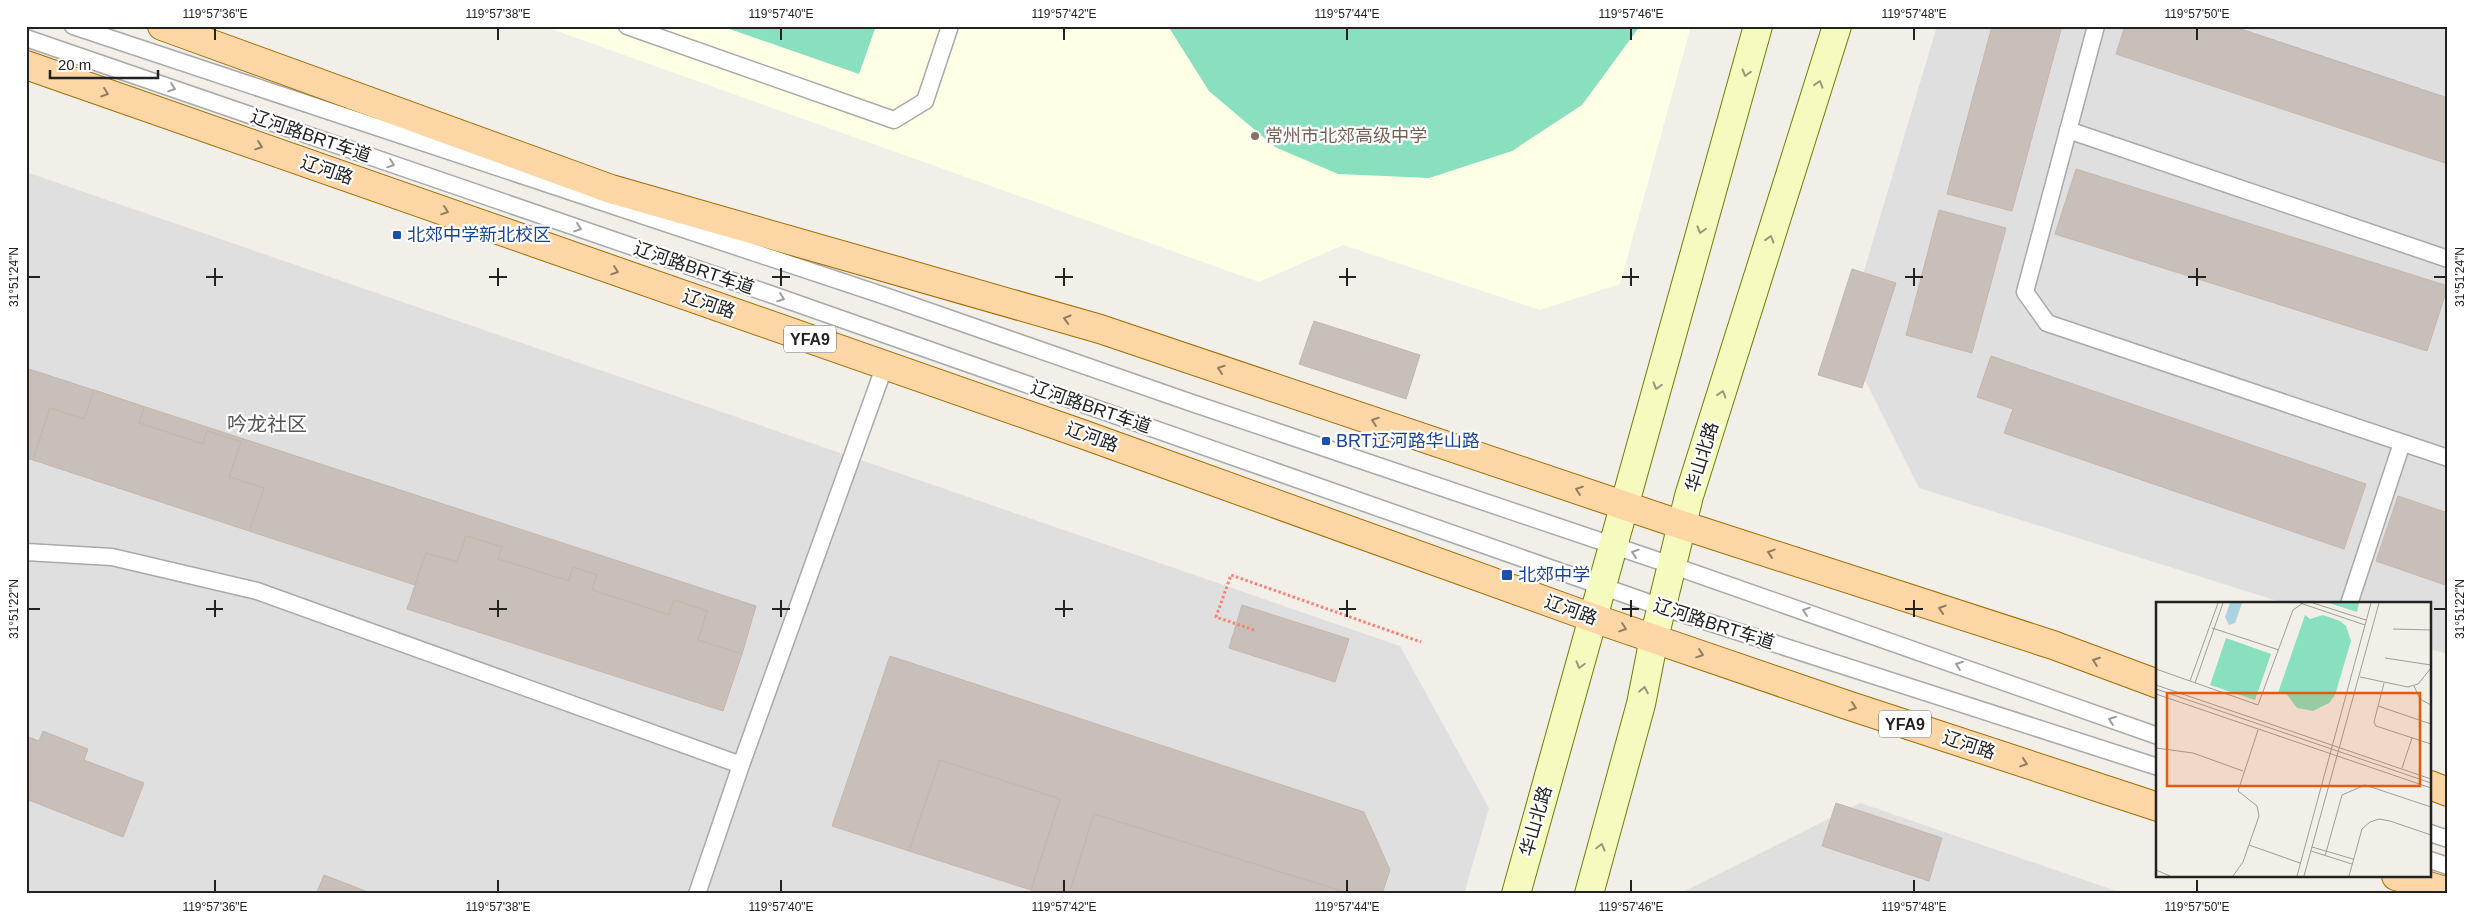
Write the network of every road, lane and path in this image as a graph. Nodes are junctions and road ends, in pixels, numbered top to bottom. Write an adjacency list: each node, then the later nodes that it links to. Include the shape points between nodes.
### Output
1 (73, 26): 17 (lane, 辽河路BRT车道, via 885,296)
2 (162, 26): 15 (main road, one-way to 2, via 1100,329 611,190)
3 (627, 26): 4 (lane, via 894,120 925,101)
4 (950, 26)
5 (1758, 26): 15 (main road, 华山北路, one-way to 15)
6 (1837, 26): 16 (main road, 华山北路, one-way to 6)
7 (2096, 26): 10 (lane)
8 (26, 38): 20 (lane, 辽河路BRT车道, one-way to 20, via 780,297)
9 (26, 65): 12 (main road, 辽河路 / YFA9, one-way to 12)
10 (2068, 130): 11 (lane); 13 (lane, via 2025,292 2047,323)
11 (2448, 258)
12 (885, 365): 23 (main road, 辽河路 / YFA9); 29 (lane)
13 (2402, 443): 14 (lane); 21 (lane)
14 (2448, 458)
15 (1625, 505): 16 (main road); 17 (main road, 华山北路)
16 (1682, 524): 19 (main road, 华山北路); 27 (main road, one-way to 16, via 2044,642)
17 (1614, 546): 19 (lane, 辽河路BRT车道, one-way to 17); 20 (main road, 华山北路)
18 (26, 552): 29 (lane, via 112,557 257,591)
19 (1671, 564): 22 (main road, 华山北路); 28 (lane, 辽河路BRT车道, one-way to 19)
20 (1603, 587): 22 (lane, 辽河路BRT车道); 23 (main road, 华山北路)
21 (2349, 602)
22 (1661, 607): 25 (main road, 华山北路); 30 (lane, 辽河路BRT车道)
23 (1593, 618): 25 (main road, 辽河路 / YFA9, one-way to 25); 41 (main road, 华山北路, one-way to 41)
24 (1254, 630): 26 (path, via 1216,617 1231,575)
25 (1654, 638): 33 (main road, 辽河路 / YFA9, one-way to 33, via 1847,705); 42 (main road, 华山北路, one-way to 25, via 1641,704)
26 (1421, 642)
27 (2156, 683)
28 (2156, 735)
29 (741, 765): 40 (lane)
30 (2156, 766)
31 (2432, 786): 32 (main road)
32 (2448, 792)
33 (2156, 805)
34 (2432, 834): 35 (lane)
35 (2448, 839)
36 (2432, 861): 37 (lane)
37 (2448, 866)
38 (2402, 878): 39 (main road)
39 (2448, 892)
40 (697, 894)
41 (1516, 894)
42 (1589, 894)

